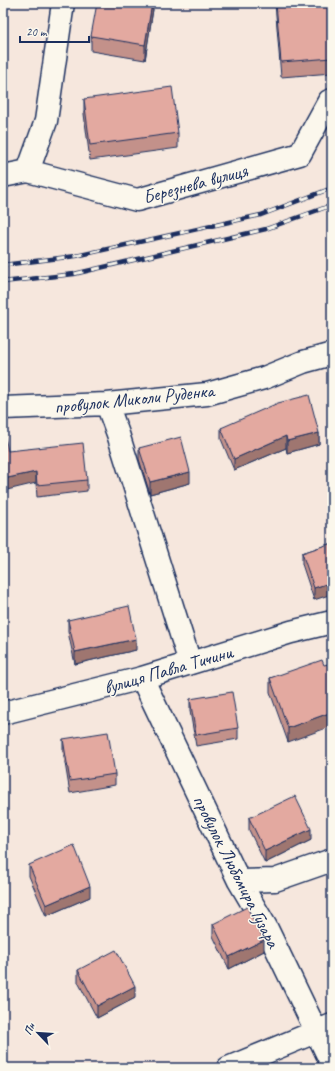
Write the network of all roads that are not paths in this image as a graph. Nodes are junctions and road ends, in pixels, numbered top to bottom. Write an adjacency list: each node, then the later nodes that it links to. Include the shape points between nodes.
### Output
1 (63, 3): 3 (street, via 46,120)
2 (332, 100): 3 (street, Березнева вулиця, via 329,101 300,154 137,200)
3 (28, 170): 4 (street, Березнева вулиця)
4 (3, 176)
5 (332, 354): 6 (street, провулок Миколи Руденка, via 303,362 264,378 207,394)
6 (107, 404): 7 (street, провулок Миколи Руденка); 9 (street)
7 (3, 408)
8 (332, 622): 9 (street, вулиця Павла Тичини)
9 (190, 663): 10 (street, вулиця Павла Тичини)
10 (142, 678): 11 (street, вулиця Павла Тичини); 13 (street, провулок Любомира Гузара)
11 (3, 713)
12 (332, 860): 13 (street, via 275,880)
13 (239, 881): 14 (street, провулок Любомира Гузара)
14 (324, 1027): 15 (street, провулок Любомира Гузара); 16 (street)
15 (332, 1064)
16 (228, 1068)

